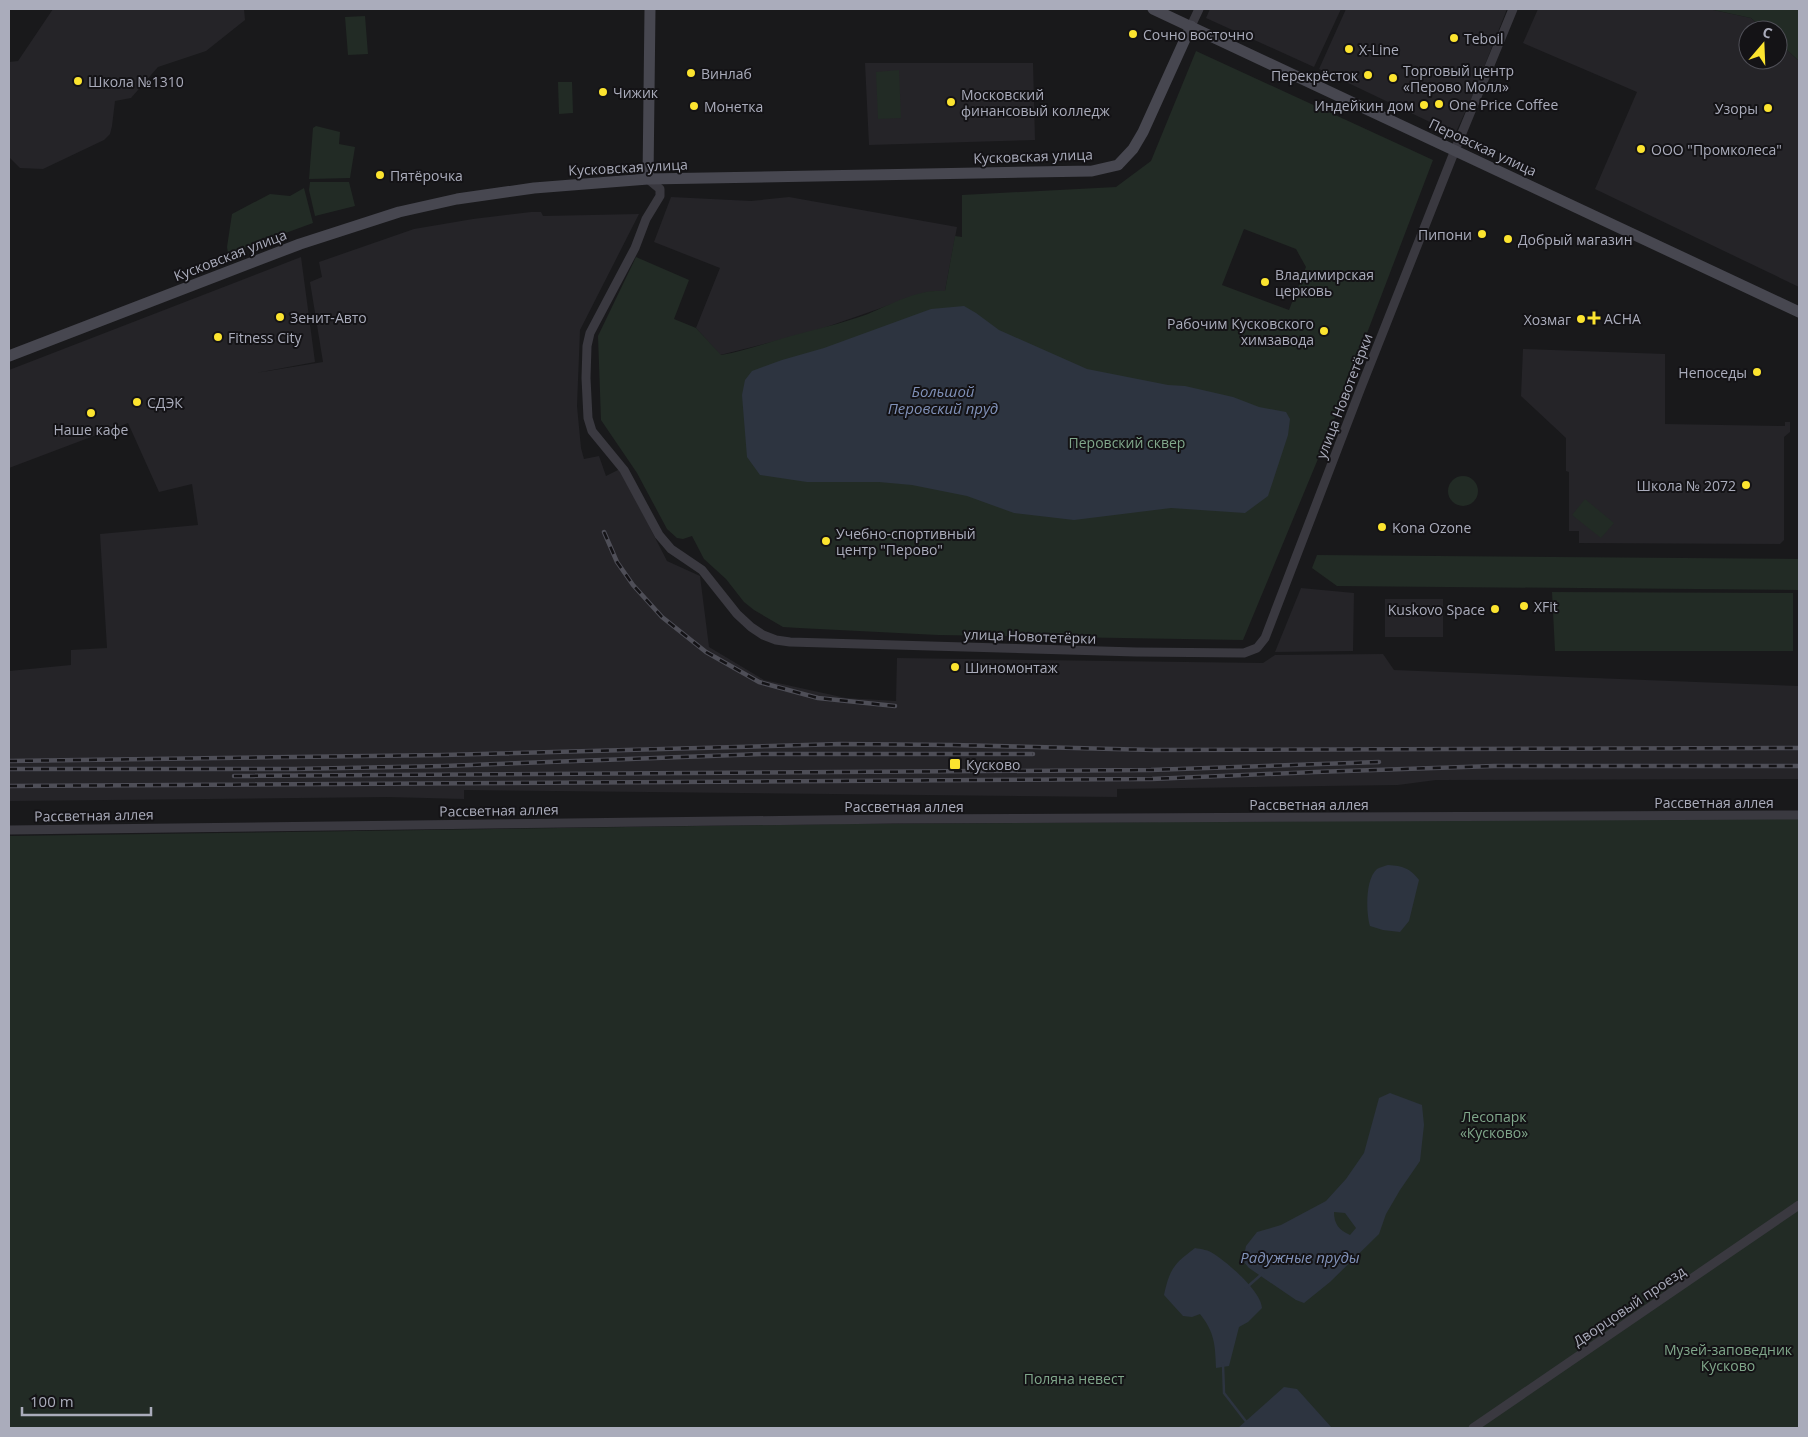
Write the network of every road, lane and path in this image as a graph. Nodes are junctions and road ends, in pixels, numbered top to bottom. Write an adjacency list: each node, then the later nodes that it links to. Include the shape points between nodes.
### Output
1 (650, 9): 7 (street)
2 (1153, 9): 5 (street, Перовская улица)
3 (1199, 9): 5 (street)
4 (1513, 9): 6 (street, улица Новотетёрки)
5 (1191, 26): 6 (street, Перовская улица); 7 (street, Кусковская улица, via 1143,132 1118,165 1092,171)
6 (1455, 150): 7 (street, улица Новотетёрки, via 1265,638 1257,648 1244,653 790,642 776,640 751,627 702,570 664,543 624,470 592,431 588,418 587,346 590,334 660,196 660,189); 8 (street, Перовская улица)
7 (648, 179): 9 (street, Кусковская улица, via 534,188 410,209 300,244)
8 (1799, 312)
9 (9, 356)
10 (1799, 815): 11 (street, Рассветная аллея, via 904,819)
11 (9, 830)
12 (1799, 1205): 13 (street, Дворцовый проезд)
13 (1473, 1428)

